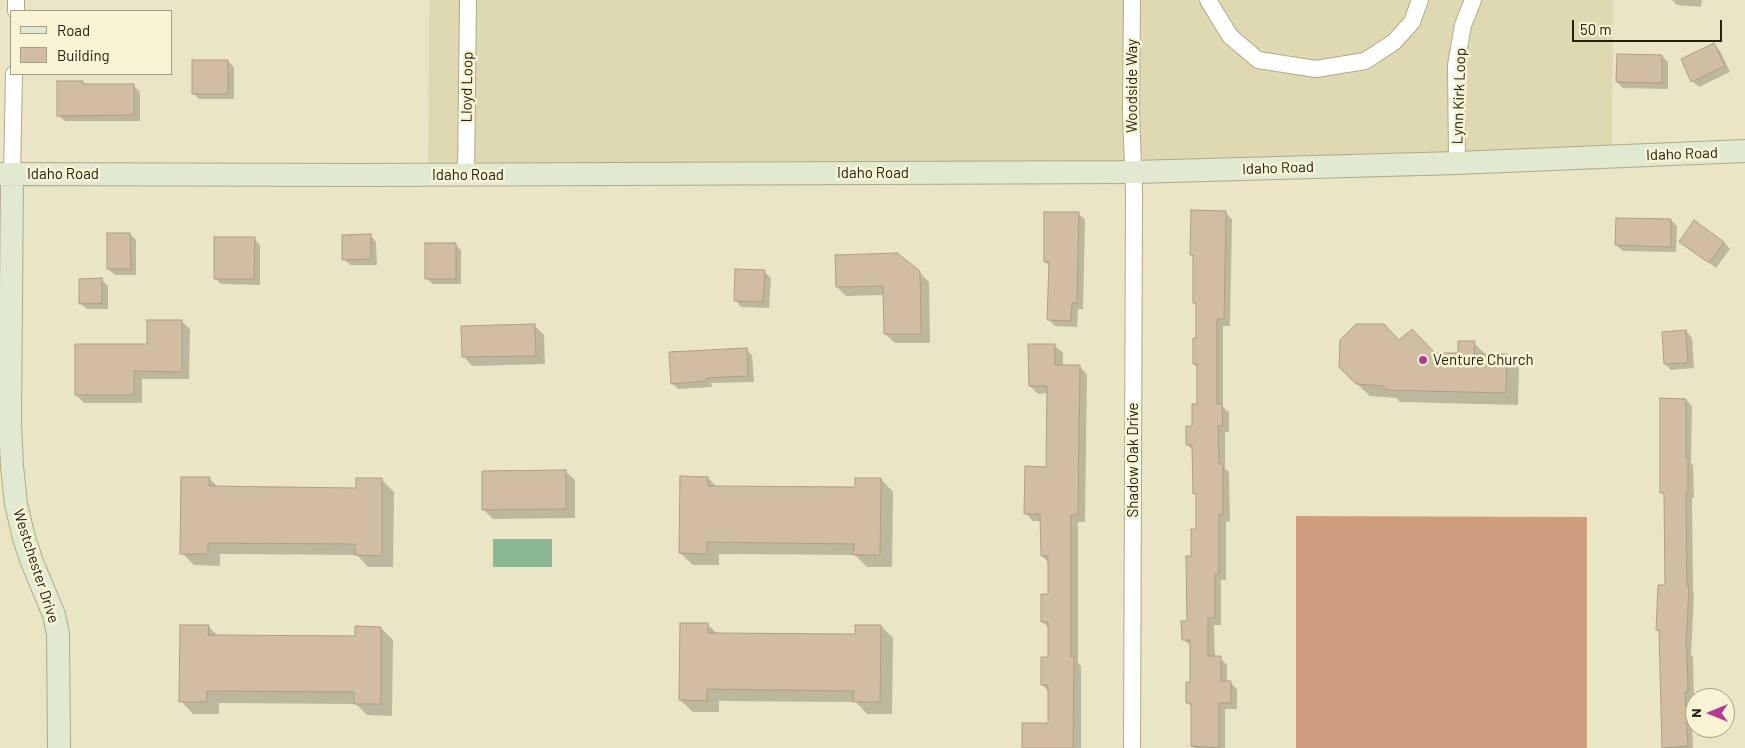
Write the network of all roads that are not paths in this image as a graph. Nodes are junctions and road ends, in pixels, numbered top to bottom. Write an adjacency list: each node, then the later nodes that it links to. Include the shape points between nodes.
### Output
1 (468, 0): 11 (street, Lloyd Loop)
2 (1132, 0): 9 (street, Woodside Way)
3 (1208, 0): 4 (street, via 1230,36 1258,60 1316,69 1365,61 1394,42 1412,22)
4 (1420, 0)
5 (1473, 0): 8 (street, Lynn Kirk Loop, via 1463,25 1456,65)
6 (14, 75): 10 (street)
7 (1745, 151): 8 (street, Idaho Road)
8 (1458, 164): 9 (street, Idaho Road)
9 (1134, 172): 11 (street, Idaho Road); 13 (street, Shadow Oak Drive)
10 (6, 174): 11 (street, Idaho Road); 12 (street, Westchester Drive, via 12,466 24,538 54,615 58,634)
11 (466, 175)
12 (59, 748)
13 (1132, 748)

